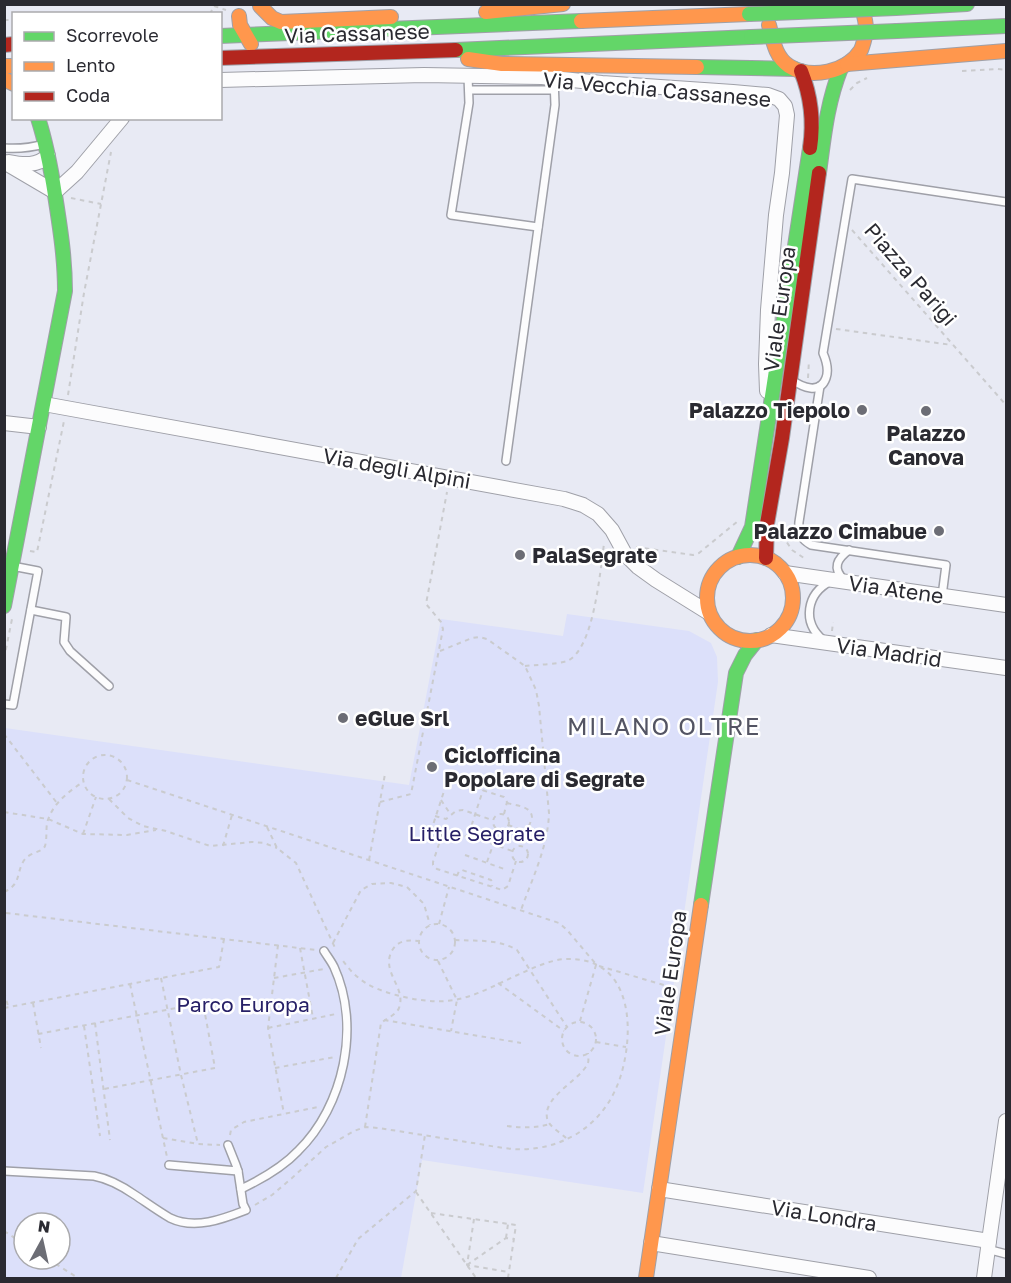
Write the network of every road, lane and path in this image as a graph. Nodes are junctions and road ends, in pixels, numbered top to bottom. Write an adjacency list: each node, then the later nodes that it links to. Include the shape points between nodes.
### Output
1 (563, 4): 7 (street)
2 (774, 4): 20 (street, via 769,23 772,42 780,56)
3 (861, 4): 19 (street, Viale Europa, via 865,36 860,49)
4 (967, 4): 9 (street, Via Cassanese, bridge)
5 (260, 5): 7 (street, via 281,22); 10 (street, via 258,18)
6 (239, 10): 10 (street); 11 (street, via 234,26)
7 (391, 16): 9 (street)
8 (1006, 26): 14 (street, Via Cassanese, bridge)
9 (362, 30): 10 (street, Via Cassanese)
10 (245, 35): 11 (street, Via Cassanese); 12 (street); 15 (street)
11 (223, 36)
12 (222, 49)
13 (1006, 51): 17 (street)
14 (417, 52): 15 (street, Via Cassanese); 20 (street, via 502,64)
15 (270, 57): 16 (street, Via Cassanese)
16 (222, 58)
17 (905, 59): 18 (street); 19 (street)
18 (1006, 61)
19 (844, 66): 20 (street, via 820,74); 38 (street, Viale Europa, via 827,111)
20 (798, 70): 43 (street, Viale Europa, via 812,105 812,132)
21 (222, 80): 22 (street, Via Vecchia Cassanese, via 424,75)
22 (468, 83): 23 (street, Via Vecchia Cassanese); 35 (lane, via 470,104 451,215)
23 (554, 84): 35 (lane, via 555,105); 43 (street, Via Vecchia Cassanese, via 768,95 783,102 787,116 766,364)
24 (39, 120): 29 (street)
25 (47, 120): 29 (street)
26 (120, 120): 31 (street)
27 (4, 148): 29 (lane)
28 (112, 148): 33 (path)
29 (47, 150): 30 (street, via 43,161 35,164); 31 (street)
30 (4, 161): 31 (street)
31 (55, 192): 33 (path); 40 (street, via 64,248 65,291)
32 (1006, 202): 34 (lane, via 852,179)
33 (101, 204): 42 (path)
34 (845, 221): 36 (lane); 37 (path, Piazza Parigi)
35 (538, 227): 46 (lane)
36 (827, 328): 37 (path, Piazza Parigi); 39 (lane, via 823,353 827,378)
37 (954, 346): 41 (path, Piazza Parigi)
38 (790, 378): 39 (lane, via 804,387); 53 (street, Viale Europa, via 767,524)
39 (820, 386): 51 (lane, via 798,531 812,545)
40 (44, 404): 42 (street, Via degli Alpini); 45 (street)
41 (1006, 405)
42 (66, 408): 47 (street, Via degli Alpini); 50 (path, via 38,552)
43 (769, 410): 52 (street, Viale Europa, via 752,527)
44 (4, 423): 45 (street)
45 (39, 427): 55 (street)
46 (506, 461)
47 (449, 477): 62 (street, Via degli Alpini, via 583,505 598,514 638,567); 67 (path, via 426,604 443,629)
48 (779, 529): 54 (path, via 792,550)
49 (605, 538): 68 (path, via 593,618 580,649 567,661)
50 (27, 550)
51 (849, 550): 57 (lane, via 837,566); 58 (lane, via 946,565)
52 (738, 556): 53 (street); 62 (street, Viale Europa, via 722,565 711,579 706,596)
53 (766, 558): 56 (street)
54 (804, 558)
55 (12, 566): 60 (street); 61 (lane, via 38,572)
56 (785, 573): 57 (street, Via Atene); 64 (street, via 792,590 792,607 784,623)
57 (839, 581): 58 (street, Via Atene); 66 (lane, via 821,586 809,607 810,623)
58 (942, 596): 59 (street, Via Atene)
59 (1006, 605)
60 (4, 606)
61 (31, 610): 71 (lane, via 66,617 64,642); 72 (lane, via 13,705)
62 (709, 613): 63 (street, Viale Europa)
63 (722, 631): 65 (street, via 739,640); 70 (street, Viale Europa)
64 (771, 635): 65 (street); 66 (street, Via Madrid)
65 (757, 640): 70 (street, Viale Europa)
66 (826, 643): 69 (street, Via Madrid)
67 (439, 651): 68 (path, via 479,637); 81 (path, via 411,794)
68 (525, 666): 114 (path, via 539,706 549,820)
69 (1006, 668)
70 (736, 673): 137 (street, Viale Europa)
71 (109, 686)
72 (4, 704)
73 (4, 734): 82 (path)
74 (385, 774): 81 (path)
75 (127, 780): 76 (path, via 121,761 108,754 88,762); 79 (path, via 121,792); 87 (path)
76 (83, 782): 78 (path); 82 (path)
77 (483, 790): 80 (path, via 450,780); 83 (path, via 505,797); 85 (path)
78 (96, 797): 79 (path); 97 (path)
79 (110, 799): 94 (path, via 128,818)
80 (441, 800): 88 (path); 89 (path)
81 (380, 802): 106 (path)
82 (57, 803): 90 (path)
83 (507, 803): 86 (path); 96 (path, via 529,809 532,818)
84 (4, 812): 90 (path)
85 (476, 814): 88 (path, via 460,810); 91 (path); 99 (path, via 473,826)
86 (504, 814): 91 (path); 92 (path)
87 (232, 815): 93 (path); 102 (path)
88 (451, 815): 89 (path, via 445,819)
89 (435, 816): 98 (path, via 433,830)
90 (48, 819): 97 (path); 113 (path, via 45,846 27,856 18,881)
91 (492, 820): 95 (path)
92 (508, 825): 95 (path); 96 (path)
93 (267, 827): 103 (path); 106 (path)
94 (159, 829): 97 (path, via 127,835); 102 (path, via 210,846)
95 (498, 830): 100 (path)
96 (527, 832): 101 (path)
97 (83, 834)
98 (442, 835): 99 (path); 110 (path, via 433,865)
99 (481, 841): 100 (path)
100 (493, 845): 104 (path); 108 (path)
101 (522, 845): 104 (path); 107 (path, via 528,856 523,862)
102 (223, 846): 103 (path, via 252,842)
103 (277, 848): 121 (path, via 296,863)
104 (512, 851): 107 (path)
105 (465, 855): 108 (path)
106 (369, 860): 111 (path)
107 (516, 861): 112 (path, via 506,888)
108 (487, 862): 109 (path)
109 (504, 869)
110 (457, 876): 112 (path); 112 (path, via 462,870 491,880)
111 (449, 887): 114 (path); 116 (path)
112 (492, 887)
113 (4, 892)
114 (521, 910): 128 (path, via 559,923)
115 (6, 914): 118 (path)
116 (439, 924): 117 (path); 119 (path, via 450,929)
117 (430, 925): 120 (path); 121 (path, via 424,904 407,887 372,884 361,890)
118 (224, 939): 122 (path); 132 (path, via 219,967)
119 (455, 940): 127 (path, via 451,954); 130 (path, via 509,945 523,957)
120 (418, 941): 127 (path, via 424,955); 138 (path, via 398,943 388,962)
121 (333, 943): 124 (path)
122 (278, 945): 123 (path); 133 (path)
123 (300, 948): 125 (path); 131 (path)
124 (336, 950)
125 (324, 951): 129 (lane)
126 (341, 957): 138 (path, via 350,972 366,983)
127 (438, 961): 139 (path)
128 (596, 965): 130 (path, via 564,959); 137 (path); 147 (path); 157 (path, via 610,973 620,986 626,1005)
129 (334, 967): 131 (path); 143 (lane)
130 (529, 970): 134 (path); 150 (path)
131 (305, 972): 133 (path); 145 (path)
132 (161, 978): 135 (path); 142 (path)
133 (274, 978): 151 (path)
134 (498, 983): 139 (path); 153 (path)
135 (130, 984): 140 (path); 144 (path)
136 (4, 992): 141 (path)
137 (688, 993): 182 (street, Viale Europa)
138 (400, 996): 139 (path); 146 (path, via 399,1008)
139 (457, 1000): 152 (path)
140 (33, 1003): 141 (path); 154 (path)
141 (6, 1008)
142 (168, 1010): 144 (path); 162 (path); 162 (path, via 203,1003 215,1068)
143 (345, 1012): 145 (path); 160 (lane)
144 (137, 1016): 148 (path); 163 (path)
145 (313, 1018): 151 (path)
146 (384, 1020): 152 (path); 170 (path)
147 (580, 1022): 150 (path); 155 (path, via 593,1028)
148 (95, 1023): 149 (path); 164 (path)
149 (84, 1026): 154 (path); 172 (path)
150 (567, 1027): 153 (path)
151 (268, 1028): 161 (path)
152 (452, 1031): 156 (path)
153 (564, 1031): 159 (path, via 563,1046 567,1052 581,1056)
154 (38, 1034): 158 (path)
155 (596, 1042): 157 (path); 159 (path)
156 (520, 1043)
157 (626, 1047): 174 (path, via 617,1087 604,1110)
158 (41, 1048)
159 (588, 1053): 168 (path, via 588,1063 553,1098 547,1118)
160 (345, 1055): 161 (path); 165 (lane)
161 (275, 1068): 166 (path)
162 (181, 1075): 163 (path); 176 (path)
163 (151, 1080): 164 (path); 173 (path)
164 (104, 1089): 175 (path)
165 (331, 1104): 166 (path); 181 (lane, via 300,1150 280,1167)
166 (284, 1114): 177 (path, via 244,1122 231,1130)
167 (1006, 1121): 191 (street)
168 (550, 1124): 169 (path, via 538,1128); 174 (path)
169 (507, 1126)
170 (365, 1127): 171 (path); 184 (path, via 326,1148 272,1195)
171 (425, 1135): 174 (path, via 534,1149); 183 (path)
172 (100, 1136)
173 (163, 1138): 176 (path); 178 (path)
174 (568, 1139)
175 (110, 1140)
176 (198, 1144): 177 (path)
177 (228, 1145): 180 (lane)
178 (169, 1165): 180 (lane)
179 (4, 1171): 184 (lane, via 106,1178 173,1219 185,1222 221,1220)
180 (238, 1171): 181 (lane)
181 (241, 1189): 184 (lane)
182 (659, 1189): 190 (street, Viale Europa); 191 (street, Via Londra)
183 (416, 1191): 185 (path); 196 (path, via 358,1239)
184 (246, 1210)
185 (431, 1213): 186 (path); 193 (path)
186 (474, 1219): 187 (path); 193 (path)
187 (508, 1224): 188 (path); 189 (path, via 516,1225)
188 (506, 1238): 189 (path); 193 (path)
189 (514, 1239): 194 (path)
190 (651, 1243): 195 (street); 199 (street, Viale Europa)
191 (988, 1245): 192 (lane); 201 (street)
192 (1006, 1254)
193 (467, 1265): 194 (path); 197 (path)
194 (509, 1272): 198 (path)
195 (838, 1276): 200 (street)
196 (336, 1278)
197 (476, 1278)
198 (508, 1278)
199 (646, 1278)
200 (868, 1278)
201 (984, 1278)

